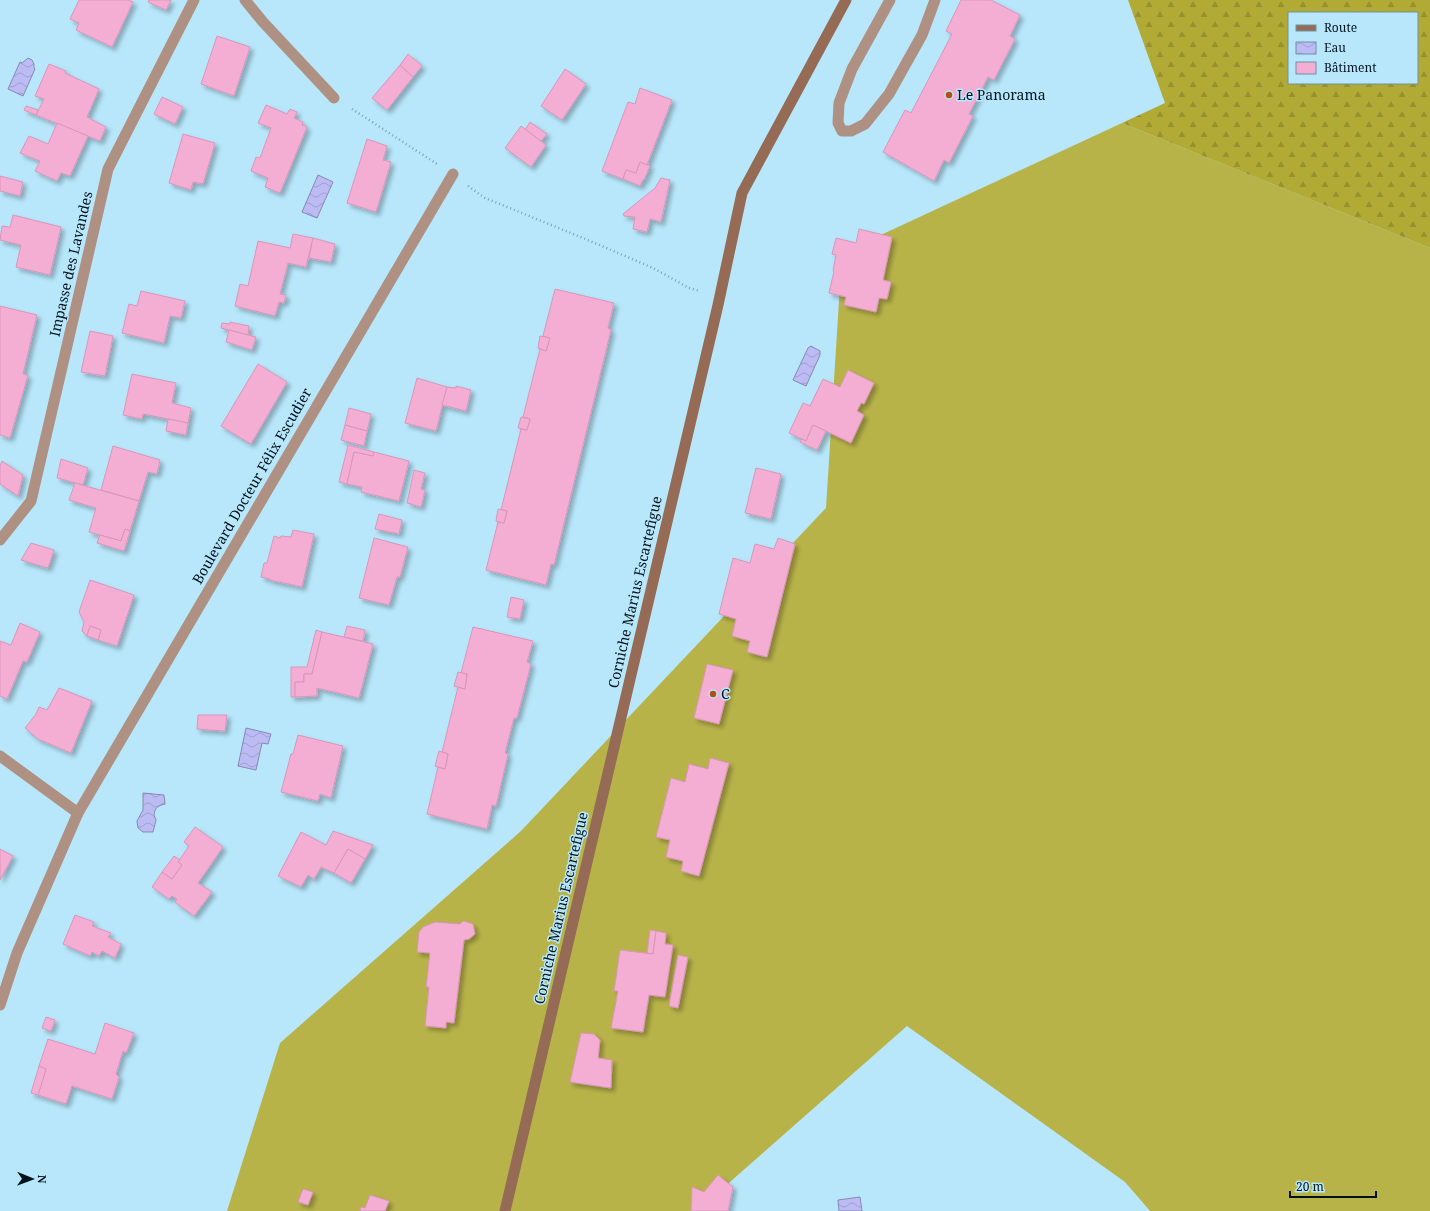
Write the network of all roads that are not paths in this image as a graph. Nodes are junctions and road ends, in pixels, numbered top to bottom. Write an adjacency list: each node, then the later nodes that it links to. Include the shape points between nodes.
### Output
1 (194, 0): 8 (street, Impasse des Lavandes, via 108,169 31,500)
2 (244, 0): 6 (street)
3 (846, 0): 12 (main road, Corniche Marius Escartefigue, via 742,193)
4 (890, 0): 5 (street, via 852,69 839,103 838,123 842,131 851,132 865,124 889,94 922,35)
5 (935, 0)
6 (334, 98)
7 (453, 174): 10 (street, Boulevard Docteur Félix Escudier)
8 (0, 540)
9 (0, 756): 10 (street)
10 (78, 812): 11 (street, Boulevard Docteur Félix Escudier, via 17,953)
11 (0, 1005)
12 (505, 1211)

